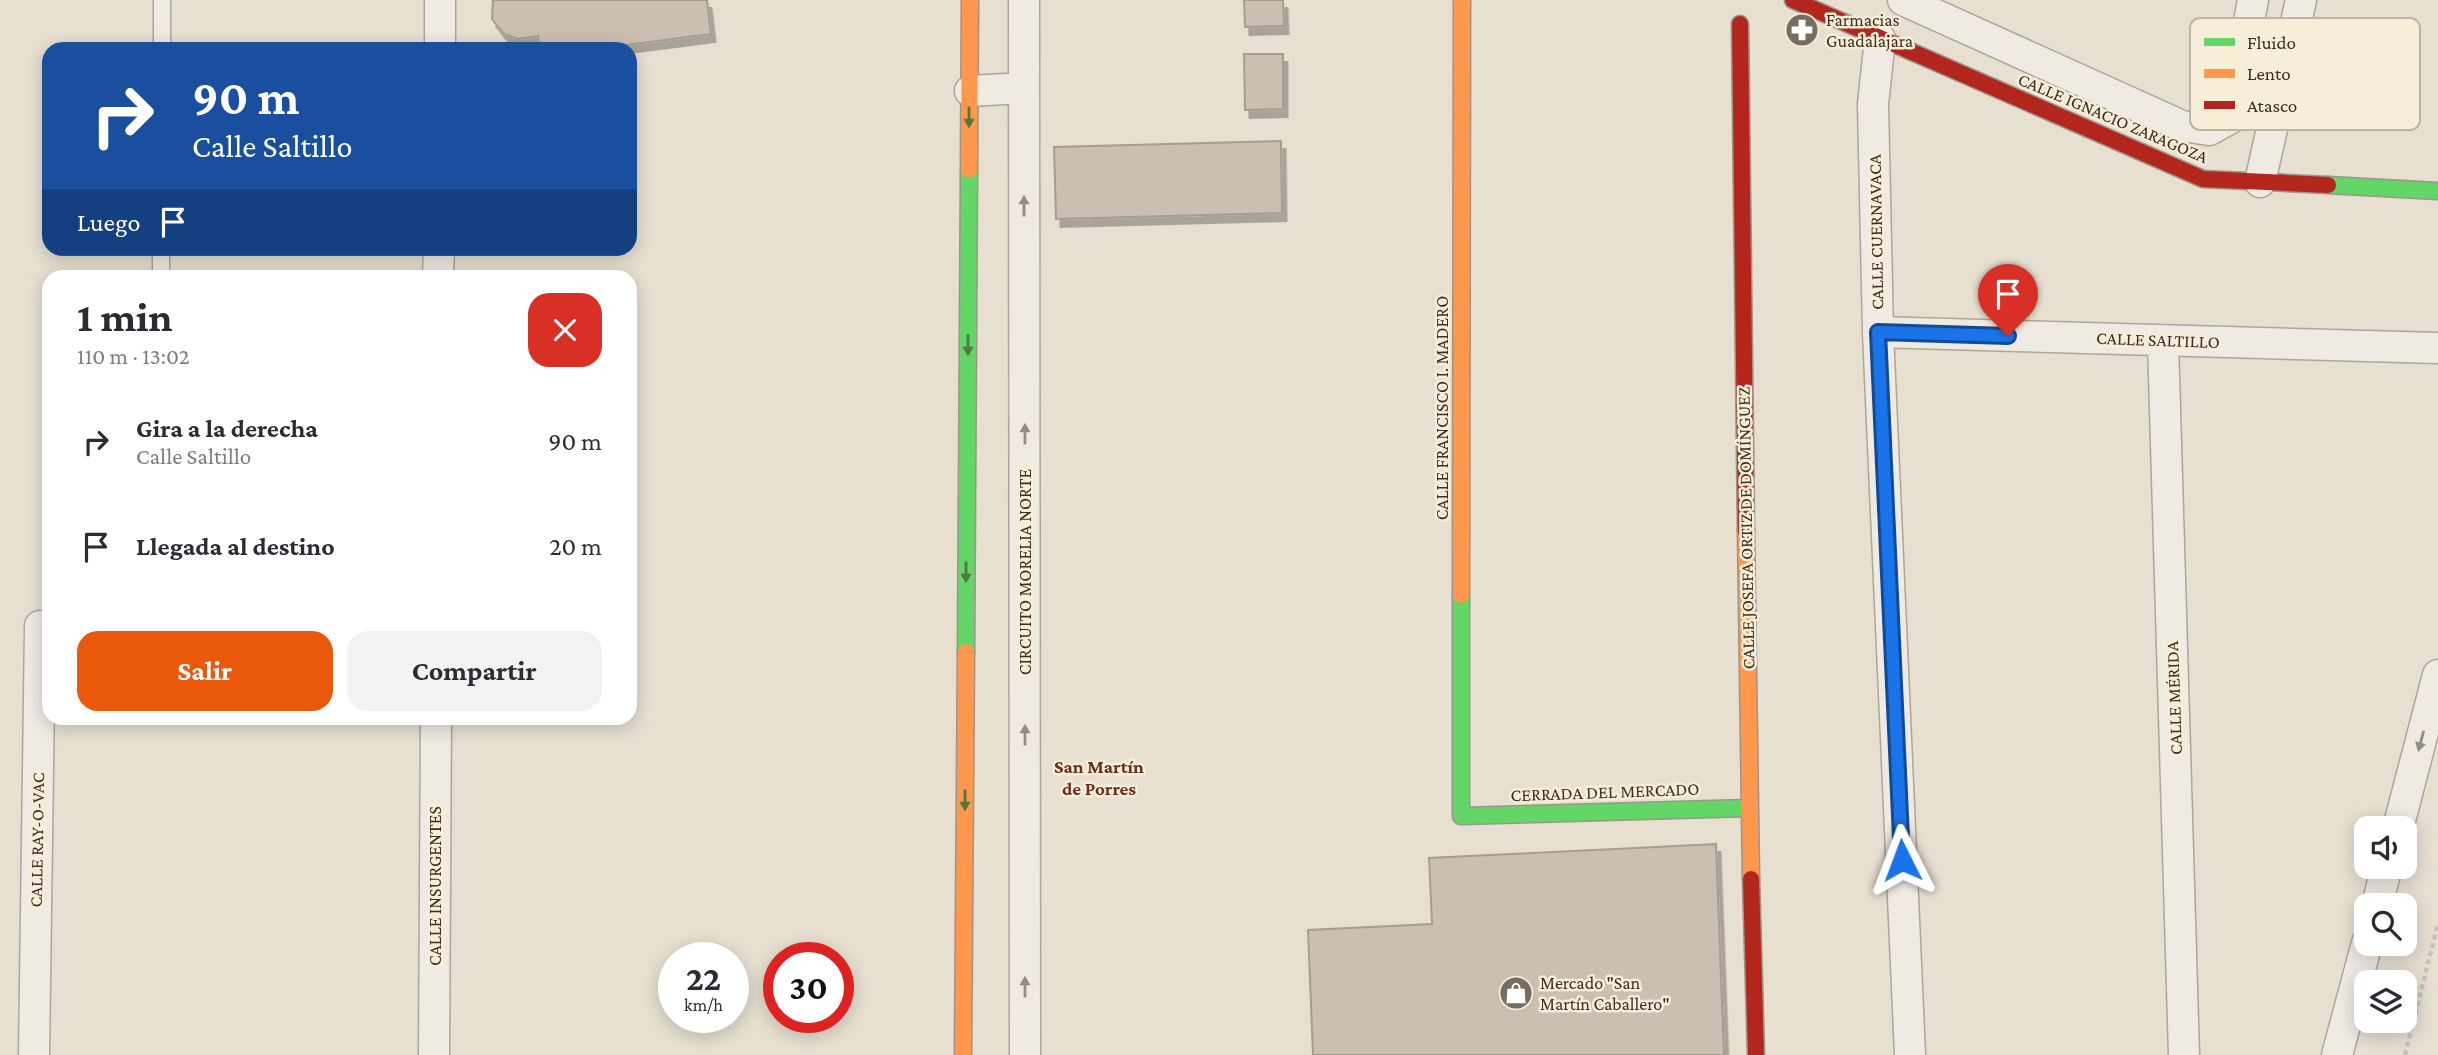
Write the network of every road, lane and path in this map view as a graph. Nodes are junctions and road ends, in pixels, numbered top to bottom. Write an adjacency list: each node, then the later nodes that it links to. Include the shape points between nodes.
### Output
1 (162, 0): 14 (lane)
2 (440, 0): 15 (street)
3 (970, 0): 17 (street)
4 (1024, 0): 16 (street, CIRCUITO MORELIA NORTE)
5 (1462, 0): 29 (street, CALLE FRANCISCO I. MADERO)
6 (1793, 0): 13 (street, CALLE IGNACIO ZARAGOZA)
7 (1903, 0): 18 (street)
8 (2253, 0): 11 (street)
9 (2301, 0): 12 (street)
10 (1741, 12): 28 (street, CALLE JOSEFA ORTIZ DE DOMÍNGUEZ)
11 (2250, 18)
12 (2297, 18)
13 (1880, 39): 20 (street, CALLE IGNACIO ZARAGOZA, via 2203,179); 22 (street, CALLE CUERNAVACA, via 1873,104)
14 (162, 42)
15 (440, 42)
16 (1024, 88): 17 (street); 36 (street, CIRCUITO MORELIA NORTE, one-way to 16)
17 (970, 91): 35 (street, one-way to 35)
18 (2190, 127)
19 (2272, 130): 20 (street)
20 (2260, 182): 21 (street, CALLE IGNACIO ZARAGOZA)
21 (2438, 191)
22 (1878, 332): 23 (street, CALLE SALTILLO); 38 (street, CALLE CUERNAVACA)
23 (2163, 341): 24 (street, CALLE SALTILLO); 39 (street, CALLE MÉRIDA)
24 (2438, 348)
25 (40, 626): 33 (street, CALLE RAY-O-VAC)
26 (2438, 675): 30 (street, one-way to 30)
27 (436, 725): 34 (street, CALLE INSURGENTES)
28 (1749, 808): 29 (street, CERRADA DEL MERCADO); 37 (street, CALLE JOSEFA ORTIZ DE DOMÍNGUEZ)
29 (1461, 816)
30 (2401, 816)
31 (2438, 923): 41 (path)
32 (2364, 956): 40 (street)
33 (34, 1055)
34 (434, 1055)
35 (963, 1055)
36 (1025, 1055)
37 (1756, 1055)
38 (1910, 1055)
39 (2184, 1055)
40 (2337, 1055)
41 (2405, 1055)

